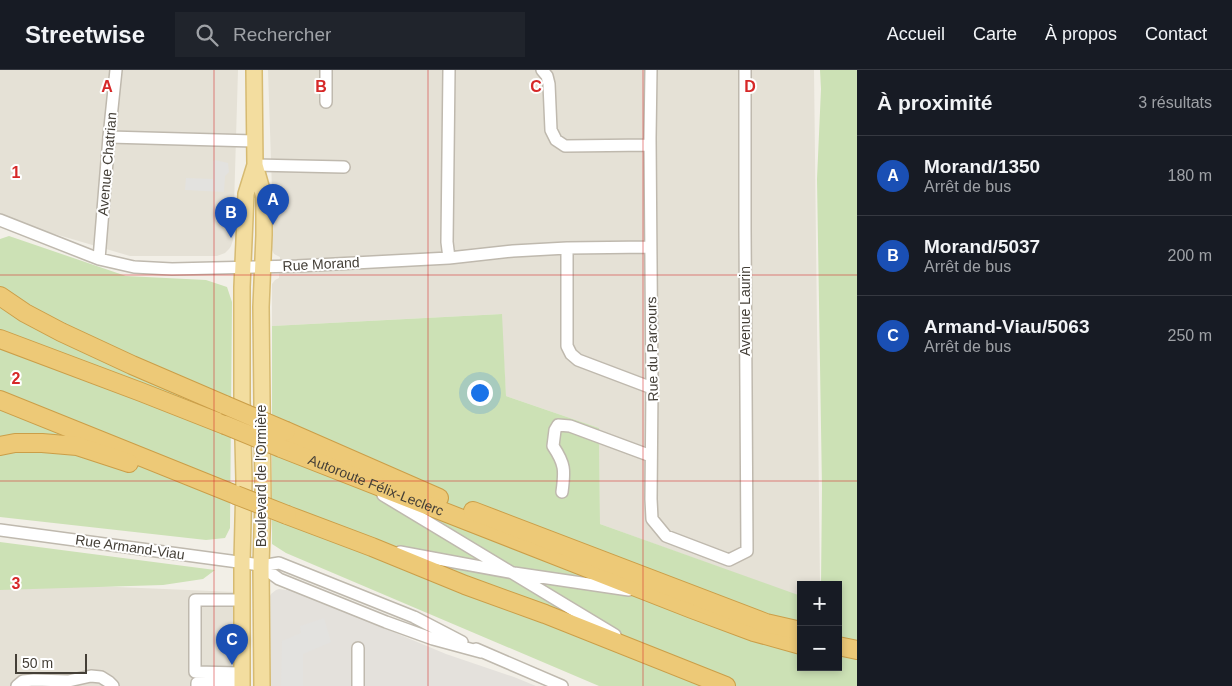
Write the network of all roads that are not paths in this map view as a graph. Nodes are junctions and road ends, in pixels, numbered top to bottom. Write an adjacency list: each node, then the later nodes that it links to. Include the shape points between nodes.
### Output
1 (116, 70): 9 (street, Avenue Chatrian)
2 (254, 70): 10 (main road)
3 (326, 70): 8 (street)
4 (448, 70): 17 (street)
5 (542, 70): 11 (street, via 549,84 551,130 556,140 565,146)
6 (651, 70): 11 (street, Rue du Parcours)
7 (745, 70): 33 (street, Avenue Laurin)
8 (326, 102)
9 (109, 138): 10 (street); 18 (street, Avenue Chatrian)
10 (254, 141): 12 (main road)
11 (650, 145): 15 (street, Rue du Parcours)
12 (254, 165): 13 (street); 19 (main road, Boulevard de l'Ormière, via 246,194); 20 (main road, Boulevard de l'Ormière, via 264,196)
13 (344, 167)
14 (0, 220): 18 (street, Rue Morand)
15 (650, 247): 16 (street, Rue Morand); 23 (street, Rue du Parcours)
16 (567, 248): 17 (street, Rue Morand); 23 (street, via 567,346 571,354 578,360)
17 (449, 258): 20 (street, Rue Morand)
18 (99, 259): 19 (street, Rue Morand, via 162,269)
19 (243, 267): 20 (street, Rue Morand); 35 (main road, Boulevard de l'Ormière)
20 (262, 267): 36 (main road, Boulevard de l'Ormière)
21 (0, 296): 30 (highway, bridge, via 61,332 132,365)
22 (0, 339): 27 (highway, Autoroute Félix-Leclerc, bridge)
23 (652, 388): 26 (street, Rue du Parcours)
24 (0, 400): 29 (highway)
25 (0, 446): 29 (highway, via 15,443 77,446 212,491)
26 (651, 456): 28 (street, via 570,426 558,425 554,430 553,446 561,458 564,474); 33 (street, Rue du Parcours, via 652,519 666,536 728,560)
27 (347, 473): 34 (highway, Autoroute Félix-Leclerc); 37 (street)
28 (562, 492)
29 (236, 495): 32 (highway, bridge)
30 (440, 498): 34 (highway); 40 (highway, via 766,623)
31 (0, 530): 35 (street, Rue Armand-Viau)
32 (372, 547): 37 (street); 49 (highway)
33 (747, 551)
34 (567, 561): 38 (highway, Autoroute Félix-Leclerc)
35 (242, 562): 36 (street, Rue Armand-Viau); 39 (main road, Boulevard de l'Ormière)
36 (261, 566): 53 (street, Rue Armand-Viau, via 278,579 433,639 482,652); 57 (main road, Boulevard de l'Ormière)
37 (514, 573): 38 (street); 49 (street)
38 (650, 593): 41 (highway, Autoroute Félix-Leclerc)
39 (242, 600): 52 (main road, Boulevard de l'Ormière); 52 (street, via 195,600 195,672)
40 (797, 630)
41 (754, 632): 42 (highway); 45 (highway)
42 (797, 637)
43 (842, 641): 44 (highway)
44 (857, 643)
45 (797, 644)
46 (842, 647): 48 (highway)
47 (358, 648): 58 (street)
48 (857, 650)
49 (647, 655): 60 (highway)
50 (842, 655): 51 (highway)
51 (857, 657)
52 (242, 681): 56 (street, via 197,683)
53 (542, 682): 59 (street, Rue Armand-Viau)
54 (17, 686): 55 (street, via 23,681 91,676 101,677)
55 (113, 686)
56 (197, 686)
57 (262, 686)
58 (358, 686)
59 (562, 686)
60 (726, 686)

